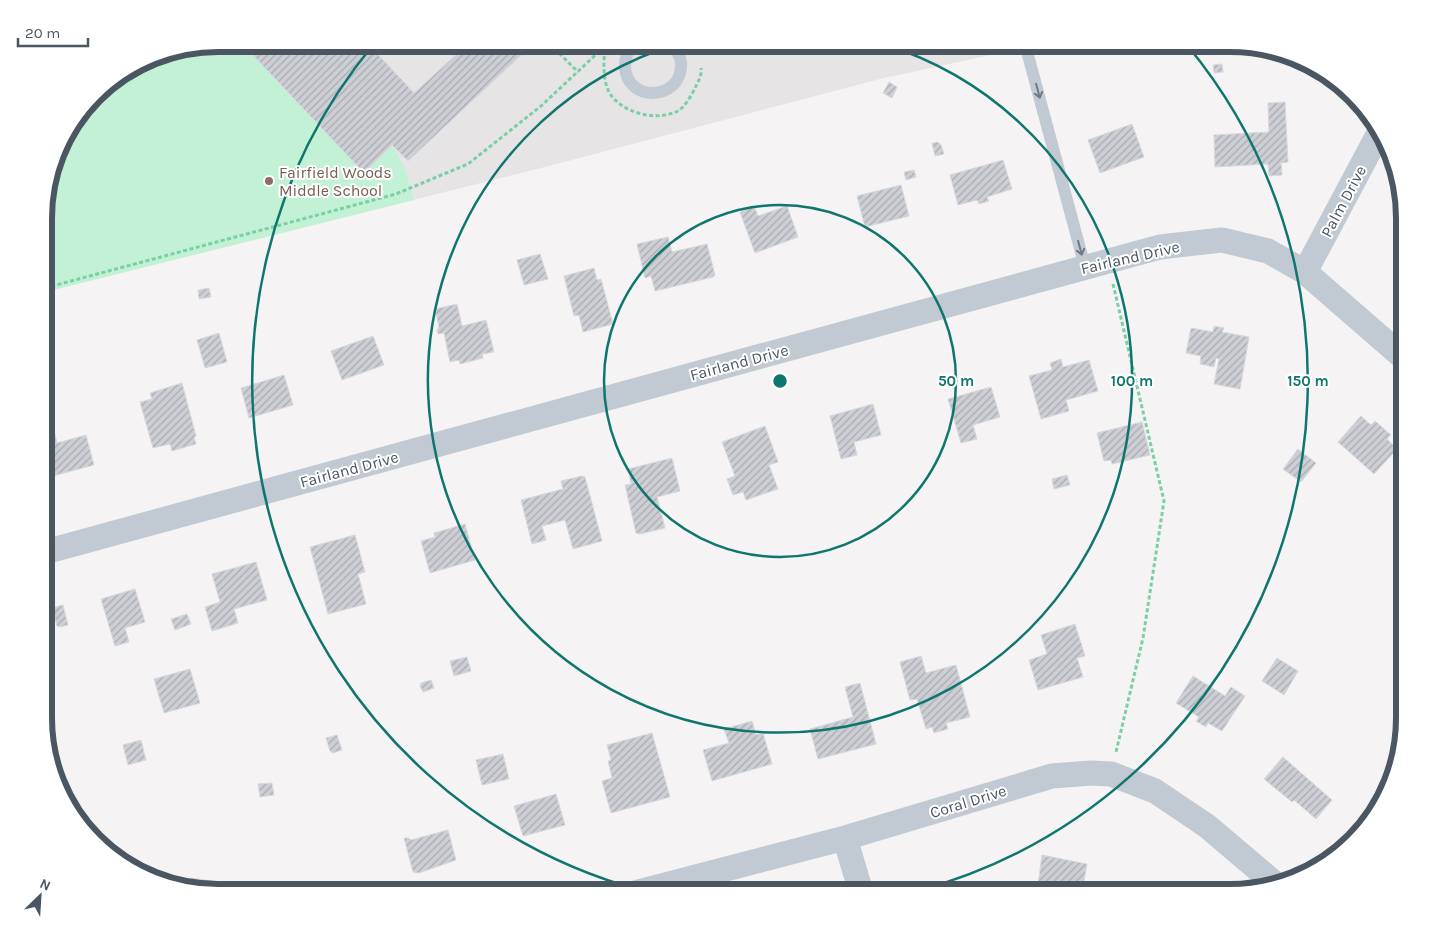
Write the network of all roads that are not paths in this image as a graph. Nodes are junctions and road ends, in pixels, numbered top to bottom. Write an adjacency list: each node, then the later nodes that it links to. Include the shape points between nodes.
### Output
1 (1027, 52): 5 (lane, one-way to 5)
2 (628, 53): 3 (lane, via 625,72 629,81 635,88 652,94 662,93 677,82 682,64)
3 (677, 53)
4 (1375, 140): 6 (street, Palm Drive)
5 (1085, 267): 6 (street, Fairland Drive, via 1160,247 1222,240 1268,251); 8 (street, Fairland Drive)
6 (1305, 272): 7 (street, Fairland Drive)
7 (1395, 350)
8 (52, 550)
9 (845, 838): 10 (street, Coral Drive, via 1052,776 1111,774 1155,790 1207,826); 11 (street); 12 (street, Coral Drive)
10 (1269, 878)
11 (858, 883)
12 (670, 884)

